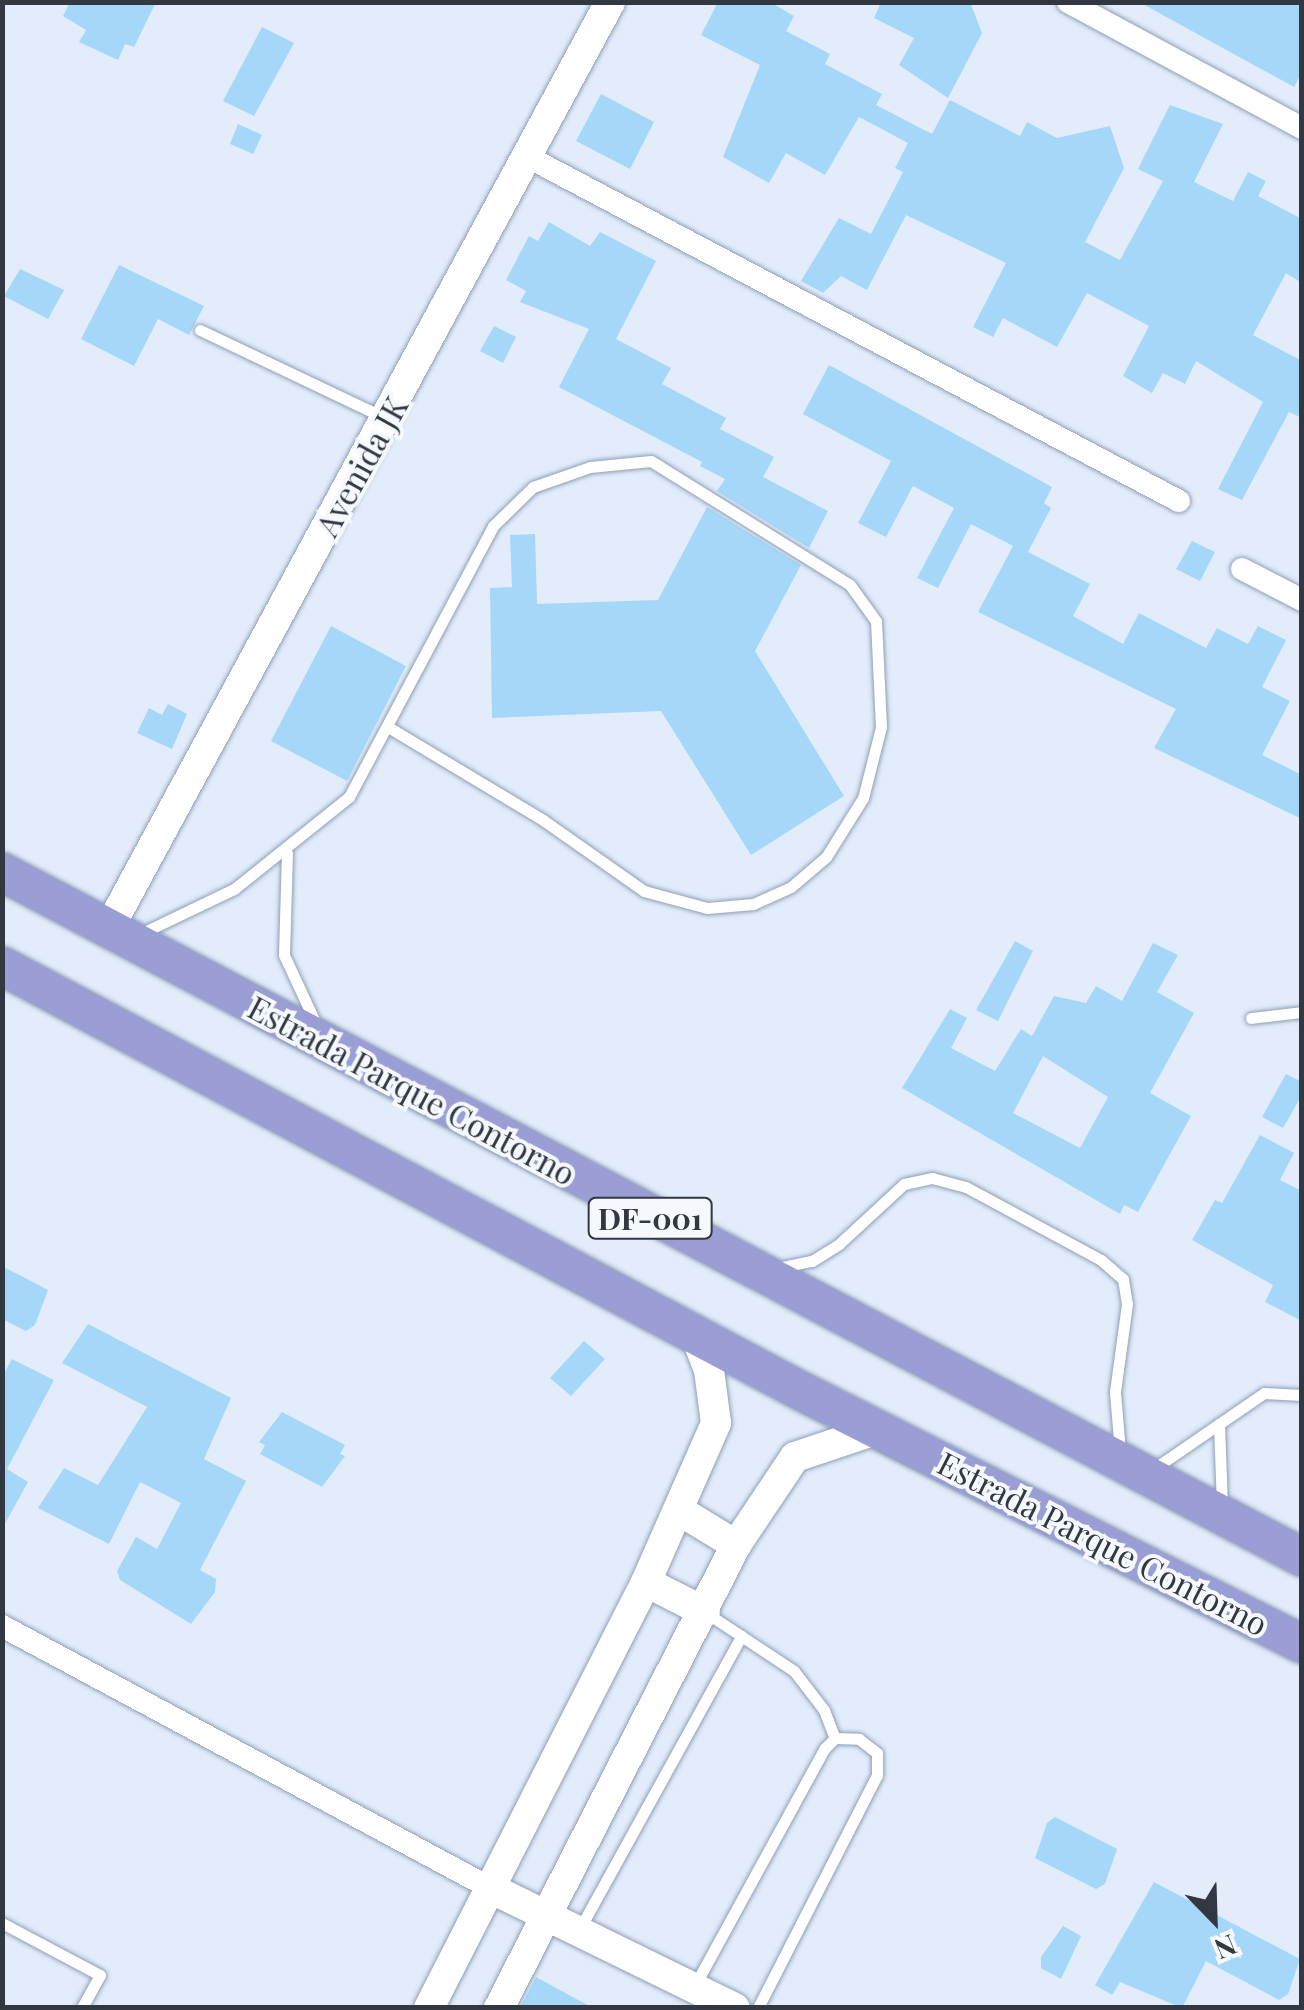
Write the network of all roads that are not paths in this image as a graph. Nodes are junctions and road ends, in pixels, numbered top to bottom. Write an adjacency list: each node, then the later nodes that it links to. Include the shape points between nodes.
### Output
1 (610, 2): 4 (street, Avenida JK)
2 (1068, 2): 3 (street)
3 (1302, 128)
4 (530, 158): 6 (street, Avenida JK); 7 (street)
5 (200, 330): 6 (lane)
6 (386, 419): 13 (street, Avenida JK)
7 (1179, 501)
8 (1242, 569): 9 (street)
9 (1302, 600)
10 (388, 727): 10 (lane, via 644,890 707,908 753,904 791,887 826,857 863,798 881,727 876,620 850,585 651,461 590,466 533,487 493,526); 11 (lane, via 349,798)
11 (287, 853): 13 (lane, via 204,908); 17 (lane, via 284,954)
12 (2, 872): 13 (highway, Estrada Parque Contorno / DF-001)
13 (119, 934): 17 (highway, Estrada Parque Contorno / DF-001)
14 (2, 966): 19 (highway, Estrada Parque Contorno / DF-001)
15 (1302, 1012): 16 (lane)
16 (1251, 1018)
17 (325, 1044): 18 (highway, Estrada Parque Contorno / DF-001)
18 (755, 1274): 23 (highway, Estrada Parque Contorno / DF-001); 23 (lane, via 812,1261 904,1184 932,1178 966,1187 1101,1260 1123,1280 1127,1304 1116,1392)
19 (695, 1334): 22 (highway, Estrada Parque Contorno / DF-001); 24 (street, via 709,1370 716,1423)
20 (1302, 1395): 21 (lane, via 1264,1392)
21 (1219, 1424): 23 (lane); 25 (lane)
22 (878, 1429): 26 (street, via 795,1457); 32 (highway, Estrada Parque Contorno / DF-001)
23 (1133, 1469): 25 (highway, Estrada Parque Contorno / DF-001)
24 (680, 1511): 26 (street); 28 (street)
25 (1223, 1516): 27 (highway, Estrada Parque Contorno / DF-001)
26 (736, 1545): 29 (street)
27 (1302, 1557)
28 (646, 1582): 29 (street); 34 (street)
29 (705, 1612): 31 (lane); 35 (street)
30 (2, 1626): 34 (street)
31 (741, 1636): 33 (lane, via 794,1671 824,1710); 37 (lane)
32 (1302, 1644)
33 (835, 1738): 38 (lane); 43 (lane, via 858,1739 876,1753 877,1776)
34 (494, 1890): 35 (street); 40 (street)
35 (550, 1915): 37 (street); 41 (street)
36 (2, 1922): 39 (lane, via 100,1975)
37 (578, 1930): 38 (street)
38 (695, 1986): 42 (street)
39 (82, 2008)
40 (430, 2008)
41 (499, 2008)
42 (735, 2008)
43 (758, 2008)

